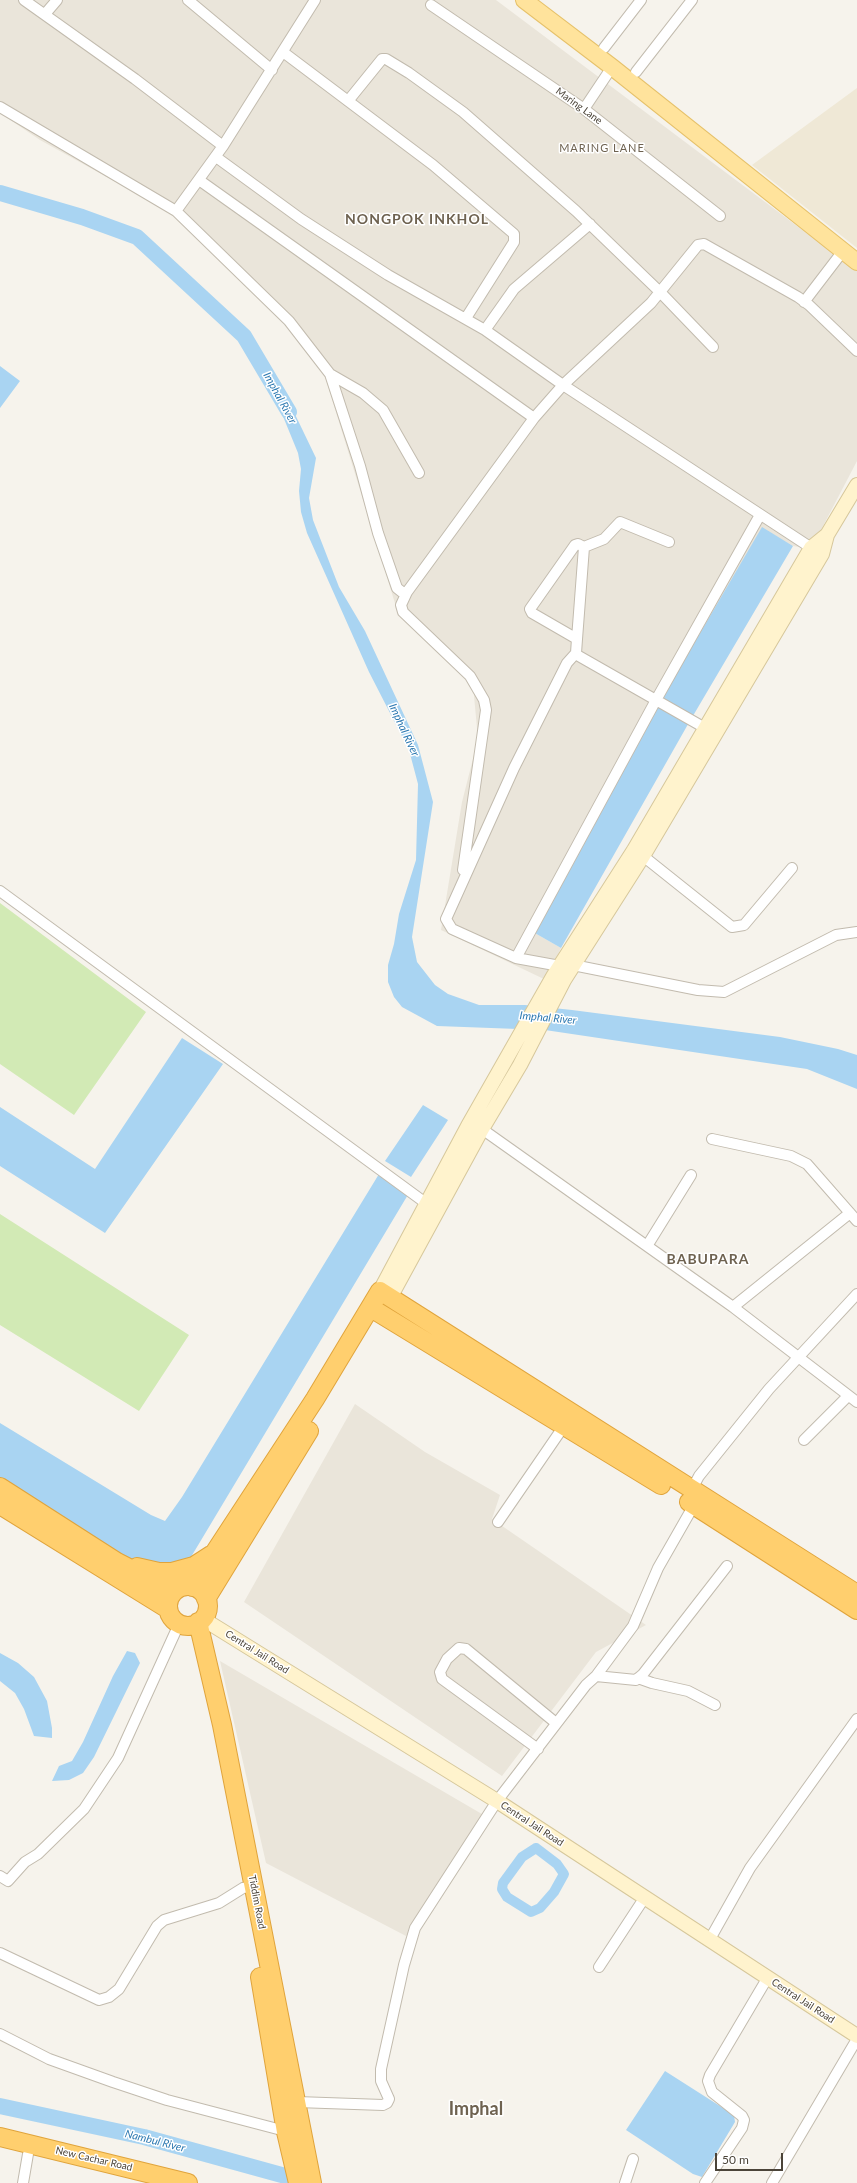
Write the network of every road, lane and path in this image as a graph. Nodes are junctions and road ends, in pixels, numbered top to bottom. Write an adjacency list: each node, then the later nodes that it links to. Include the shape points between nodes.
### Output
1 (24, 0): 10 (street)
2 (57, 0): 10 (street)
3 (188, 0): 14 (street)
4 (315, 0): 12 (street)
5 (524, 0): 13 (main road)
6 (542, 0): 11 (main road)
7 (641, 0): 11 (street)
8 (692, 0): 15 (street)
9 (431, 5): 18 (street, Maring Lane)
10 (45, 14): 19 (street)
11 (604, 48): 15 (main road)
12 (283, 52): 14 (street); 16 (street)
13 (612, 67): 18 (street); 25 (main road)
14 (272, 70): 19 (street)
15 (636, 72): 25 (main road)
16 (348, 101): 24 (street, via 380,60 386,59 463,112); 29 (street, via 433,166 514,234 514,242)
17 (0, 107): 22 (street)
18 (584, 108): 23 (street, Maring Lane)
19 (223, 146): 20 (street)
20 (216, 157): 21 (street); 29 (street, via 301,220 388,275)
21 (199, 180): 22 (street); 35 (street)
22 (176, 211): 33 (street, via 289,321)
23 (720, 216)
24 (590, 224): 27 (street); 30 (street, via 519,284)
25 (850, 250): 26 (main road); 28 (street)
26 (857, 262)
27 (661, 293): 28 (street, via 698,245 702,244); 31 (street); 34 (street)
28 (804, 302): 32 (street)
29 (466, 318): 30 (street)
30 (485, 330): 34 (street)
31 (713, 347)
32 (857, 351)
33 (330, 374): 36 (street, via 363,393 383,410); 42 (street, via 397,588)
34 (563, 385): 35 (street); 38 (street)
35 (534, 418): 42 (street)
36 (419, 473)
37 (857, 485): 41 (street)
38 (760, 515): 41 (street); 45 (street)
39 (669, 542): 40 (street, via 620,522 604,539)
40 (584, 547): 43 (street); 43 (street, via 575,545 530,609 532,613)
41 (816, 551): 46 (street); 47 (street)
42 (407, 592): 49 (street, via 401,605 403,612 470,676 478,687 486,710)
43 (577, 638): 44 (street)
44 (576, 653): 45 (street, via 580,658); 49 (street, via 567,663 514,768)
45 (656, 700): 46 (street); 52 (street)
46 (705, 728): 53 (street)
47 (643, 856): 48 (street, via 732,928 744,925); 53 (street)
48 (792, 868)
49 (462, 882): 52 (street, via 446,915 448,924 452,929)
50 (0, 891): 58 (street)
51 (857, 932): 53 (street, via 836,935 724,992)
52 (516, 958): 53 (street)
53 (563, 971): 54 (street)
54 (515, 1061): 55 (street); 58 (street, via 468,1126)
55 (482, 1130): 60 (street); 61 (street)
56 (712, 1139): 59 (street, via 800,1160 814,1171)
57 (691, 1175): 60 (street)
58 (427, 1204): 61 (street)
59 (854, 1217): 63 (street)
60 (647, 1246): 63 (street)
61 (386, 1294): 64 (highway); 66 (highway)
62 (857, 1294): 65 (street)
63 (733, 1307): 65 (street)
64 (375, 1311): 66 (highway); 75 (highway); 81 (highway)
65 (799, 1357): 67 (street); 72 (street, via 716,1453)
66 (492, 1371): 69 (highway)
67 (848, 1396): 68 (street); 70 (street)
68 (857, 1402)
69 (569, 1420): 72 (highway); 74 (street)
70 (804, 1440)
71 (0, 1487): 76 (highway)
72 (693, 1497): 80 (highway); 83 (highway); 85 (street, via 633,1626)
73 (0, 1504): 82 (highway)
74 (498, 1522)
75 (216, 1551): 76 (highway, via 194,1566 172,1572 158,1572); 78 (highway)
76 (117, 1562): 79 (highway)
77 (727, 1566): 86 (street)
78 (192, 1587): 79 (highway, via 186,1586); 81 (highway)
79 (174, 1591): 82 (highway, via 170,1596)
80 (857, 1594)
81 (206, 1599): 84 (highway, via 207,1606)
82 (168, 1609): 84 (highway, via 174,1620)
83 (857, 1610)
84 (192, 1623): 91 (street, Central Jail Road); 92 (street, via 118,1758 84,1808 8,1881); 93 (highway, via 206,1702)
85 (596, 1676): 86 (street, via 636,1680); 89 (street)
86 (638, 1678): 87 (street, via 688,1691)
87 (715, 1705)
88 (857, 1719): 95 (street, via 750,1868)
89 (556, 1723): 90 (street); 90 (street, via 466,1650 459,1648 447,1659 440,1672 442,1679)
90 (538, 1749): 91 (street)
91 (498, 1801): 94 (street, Central Jail Road); 102 (street, via 415,1928 404,1965 381,2069 388,2103 383,2105)
92 (0, 1876)
93 (249, 1887): 96 (street, via 219,1903 164,1920 157,1926 118,1989 109,1997 99,2000); 102 (highway, Tiddim Road); 103 (highway)
94 (645, 1897): 95 (street, Central Jail Road); 97 (street)
95 (710, 1940): 98 (street, Central Jail Road)
96 (0, 1953)
97 (599, 1967)
98 (768, 1977): 100 (street, Central Jail Road); 115 (street, via 710,2074 708,2081 712,2092 744,2120 742,2128)
99 (0, 2034): 103 (street, via 49,2059 113,2082 167,2100)
100 (857, 2036)
101 (857, 2039): 116 (street)
102 (297, 2102): 103 (highway, Tiddim Road)
103 (294, 2133): 107 (highway)
104 (0, 2137): 111 (highway, New Cachar Road)
105 (0, 2147): 106 (highway, New Cachar Road)
106 (28, 2154): 109 (street); 110 (highway, New Cachar Road)
107 (300, 2158): 112 (highway); 113 (highway)
108 (633, 2159): 114 (street)
109 (23, 2183)
110 (149, 2183)
111 (188, 2183)
112 (298, 2183)
113 (312, 2183)
114 (626, 2183)
115 (705, 2183)
116 (772, 2183)

